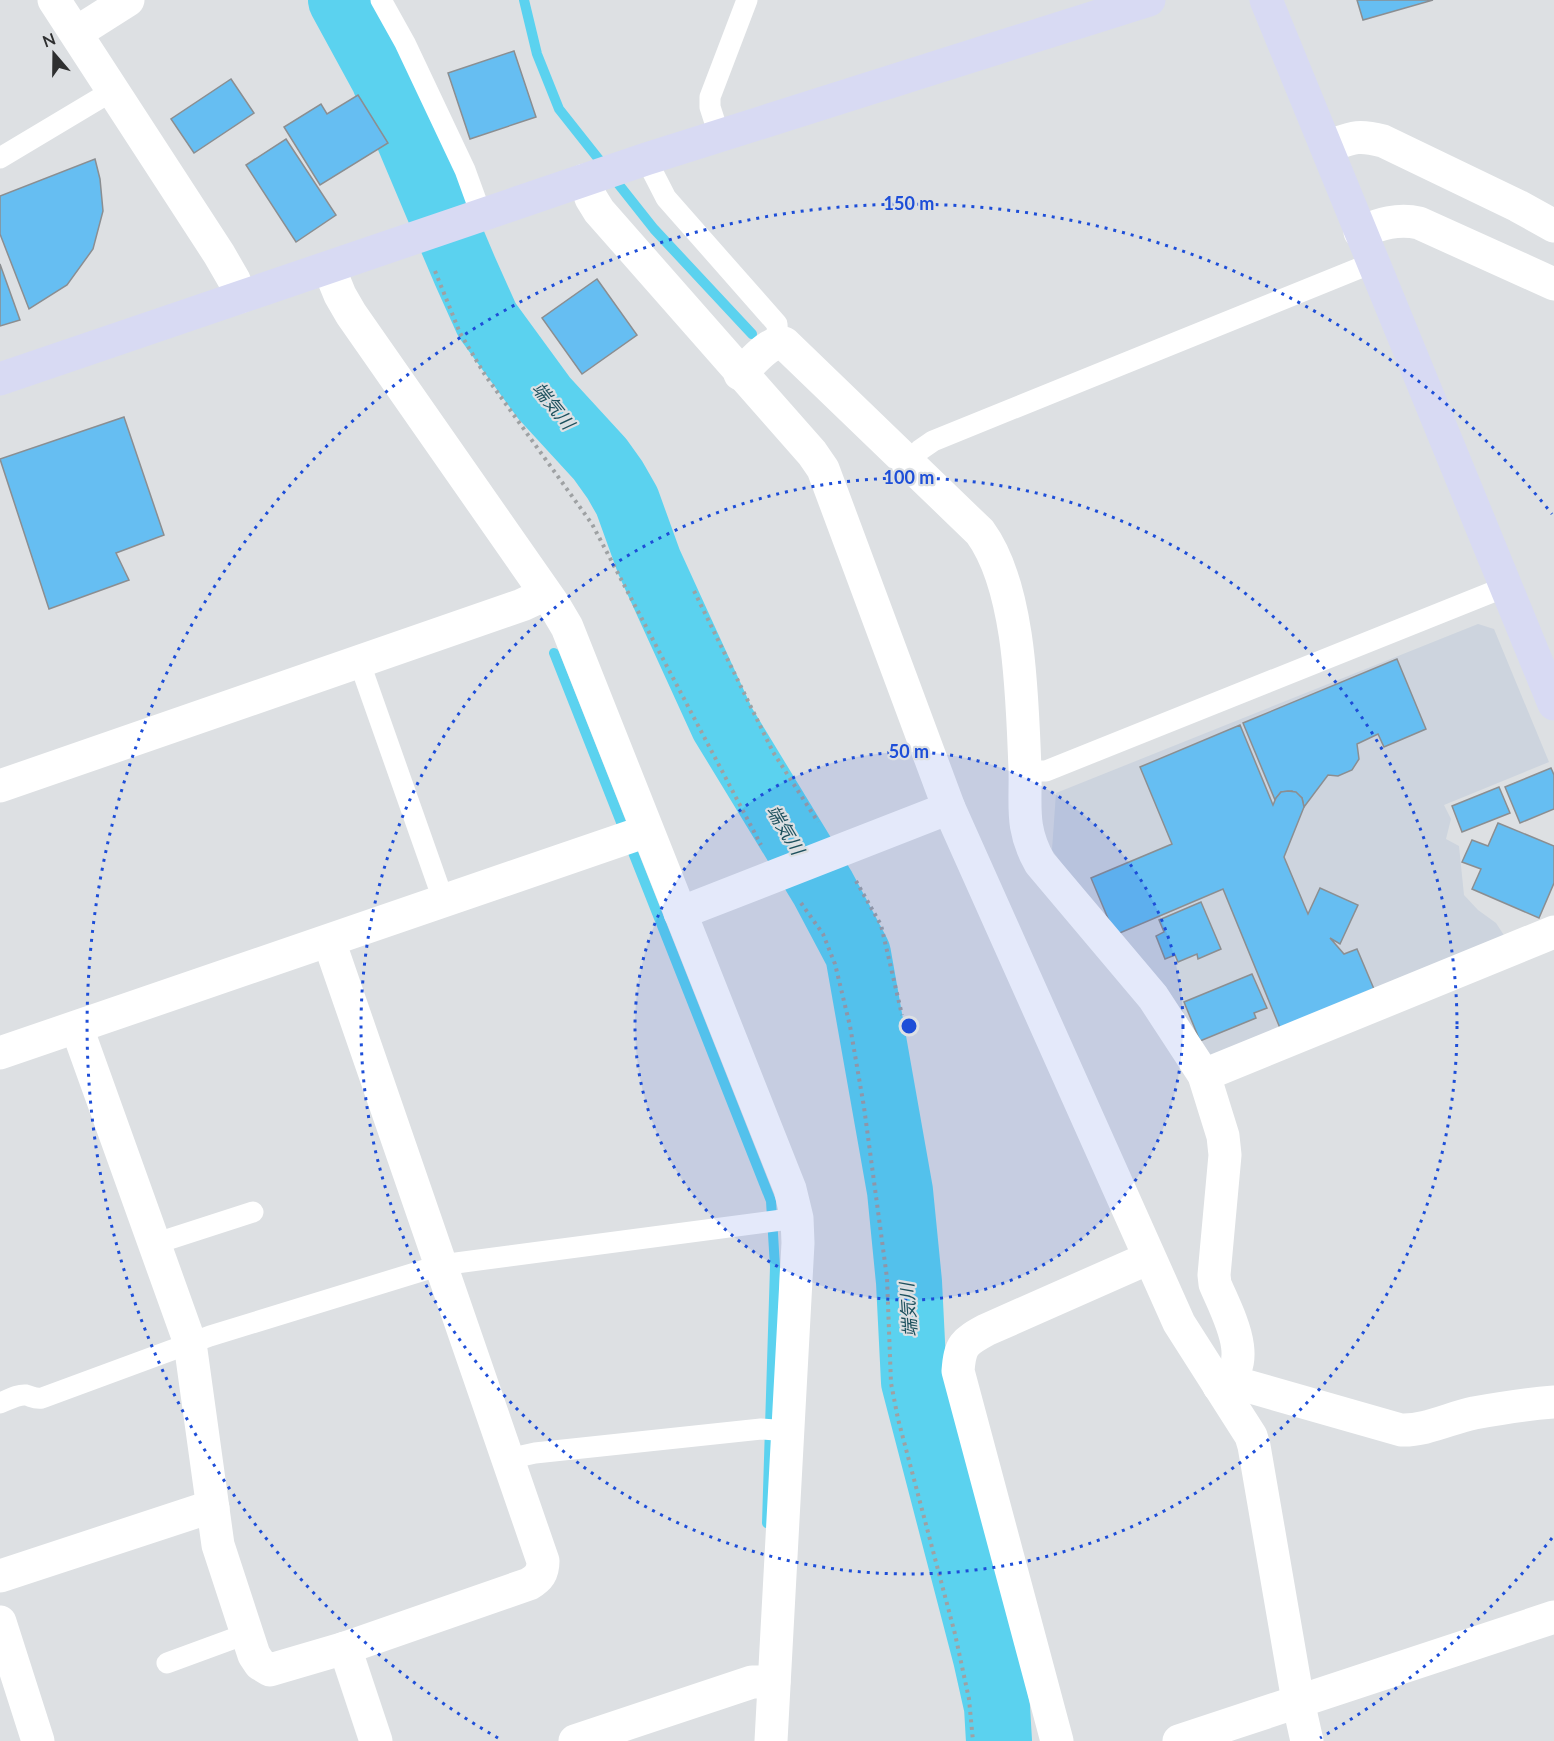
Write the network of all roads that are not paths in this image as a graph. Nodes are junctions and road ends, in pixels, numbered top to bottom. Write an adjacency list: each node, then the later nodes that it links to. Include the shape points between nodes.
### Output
1 (54, 0): 7 (street)
2 (128, 0): 7 (street)
3 (381, 0): 14 (lane, via 465,170)
4 (747, 0): 9 (lane, via 710,97)
5 (1149, 0): 9 (street)
6 (1266, 0): 10 (street)
7 (76, 33): 8 (street)
8 (112, 91): 11 (lane); 20 (street, via 219,254)
9 (719, 135): 12 (street)
10 (1327, 147): 15 (street, via 1354,137 1383,141); 16 (street)
11 (0, 158)
12 (646, 159): 13 (street); 21 (lane, via 666,198 777,324)
13 (585, 180): 14 (street); 22 (street, via 599,211)
14 (481, 214): 18 (street)
15 (1553, 222)
16 (1360, 232): 17 (street); 19 (street, via 1396,221 1419,223)
17 (1372, 263): 24 (lane, via 933,441); 25 (street)
18 (329, 268): 20 (street); 26 (street, via 351,314)
19 (1554, 284)
20 (240, 297): 23 (street)
21 (778, 342): 22 (street); 24 (street, via 790,348)
22 (740, 374): 31 (street, via 823,469)
23 (0, 379)
24 (908, 464): 29 (street, via 980,532 996,558 1018,661)
25 (1505, 587): 28 (street); 29 (lane, via 1046,771)
26 (544, 592): 27 (street, via 522,605); 32 (street, via 567,627)
27 (359, 661): 30 (street); 33 (lane)
28 (1554, 704)
29 (1025, 771): 39 (street, via 1024,820 1040,863 1153,997)
30 (0, 786)
31 (949, 808): 34 (street); 43 (street)
32 (647, 831): 33 (street); 34 (street)
33 (444, 902): 36 (street)
34 (680, 913): 41 (street, via 790,1189)
35 (1554, 932): 39 (street)
36 (329, 941): 37 (street); 44 (street)
37 (77, 1028): 38 (street); 42 (street)
38 (0, 1053)
39 (1204, 1075): 45 (street, via 1225,1155 1214,1275)
40 (254, 1212): 42 (lane)
41 (797, 1218): 44 (lane); 51 (street)
42 (154, 1244): 47 (street)
43 (1149, 1258): 46 (street); 66 (street, via 986,1330 966,1341 960,1353 958,1371)
44 (441, 1265): 47 (lane); 52 (street)
45 (1230, 1323): 46 (street, via 1222,1339 1215,1342); 48 (street, via 1238,1365 1232,1378)
46 (1188, 1339): 48 (street)
47 (190, 1343): 50 (lane, via 42,1398 21,1395); 53 (street)
48 (1219, 1386): 49 (street, via 1247,1386 1401,1430 1474,1413); 61 (street, via 1254,1446)
49 (1554, 1402)
50 (0, 1403)
51 (788, 1431): 52 (lane, via 761,1429); 60 (street)
52 (508, 1459): 58 (street, via 543,1561 543,1571 537,1579)
53 (213, 1508): 54 (street); 57 (street, via 218,1545)
54 (0, 1576)
55 (1554, 1617): 61 (street)
56 (0, 1622): 62 (street)
57 (246, 1634): 58 (street, via 254,1655 270,1670); 59 (lane)
58 (345, 1648): 63 (street)
59 (167, 1663)
60 (774, 1682): 64 (street, via 752,1682); 65 (street)
61 (1298, 1701): 67 (street); 68 (street)
62 (39, 1741)
63 (376, 1741)
64 (575, 1741)
65 (771, 1741)
66 (1057, 1741)
67 (1179, 1741)
68 (1307, 1741)

